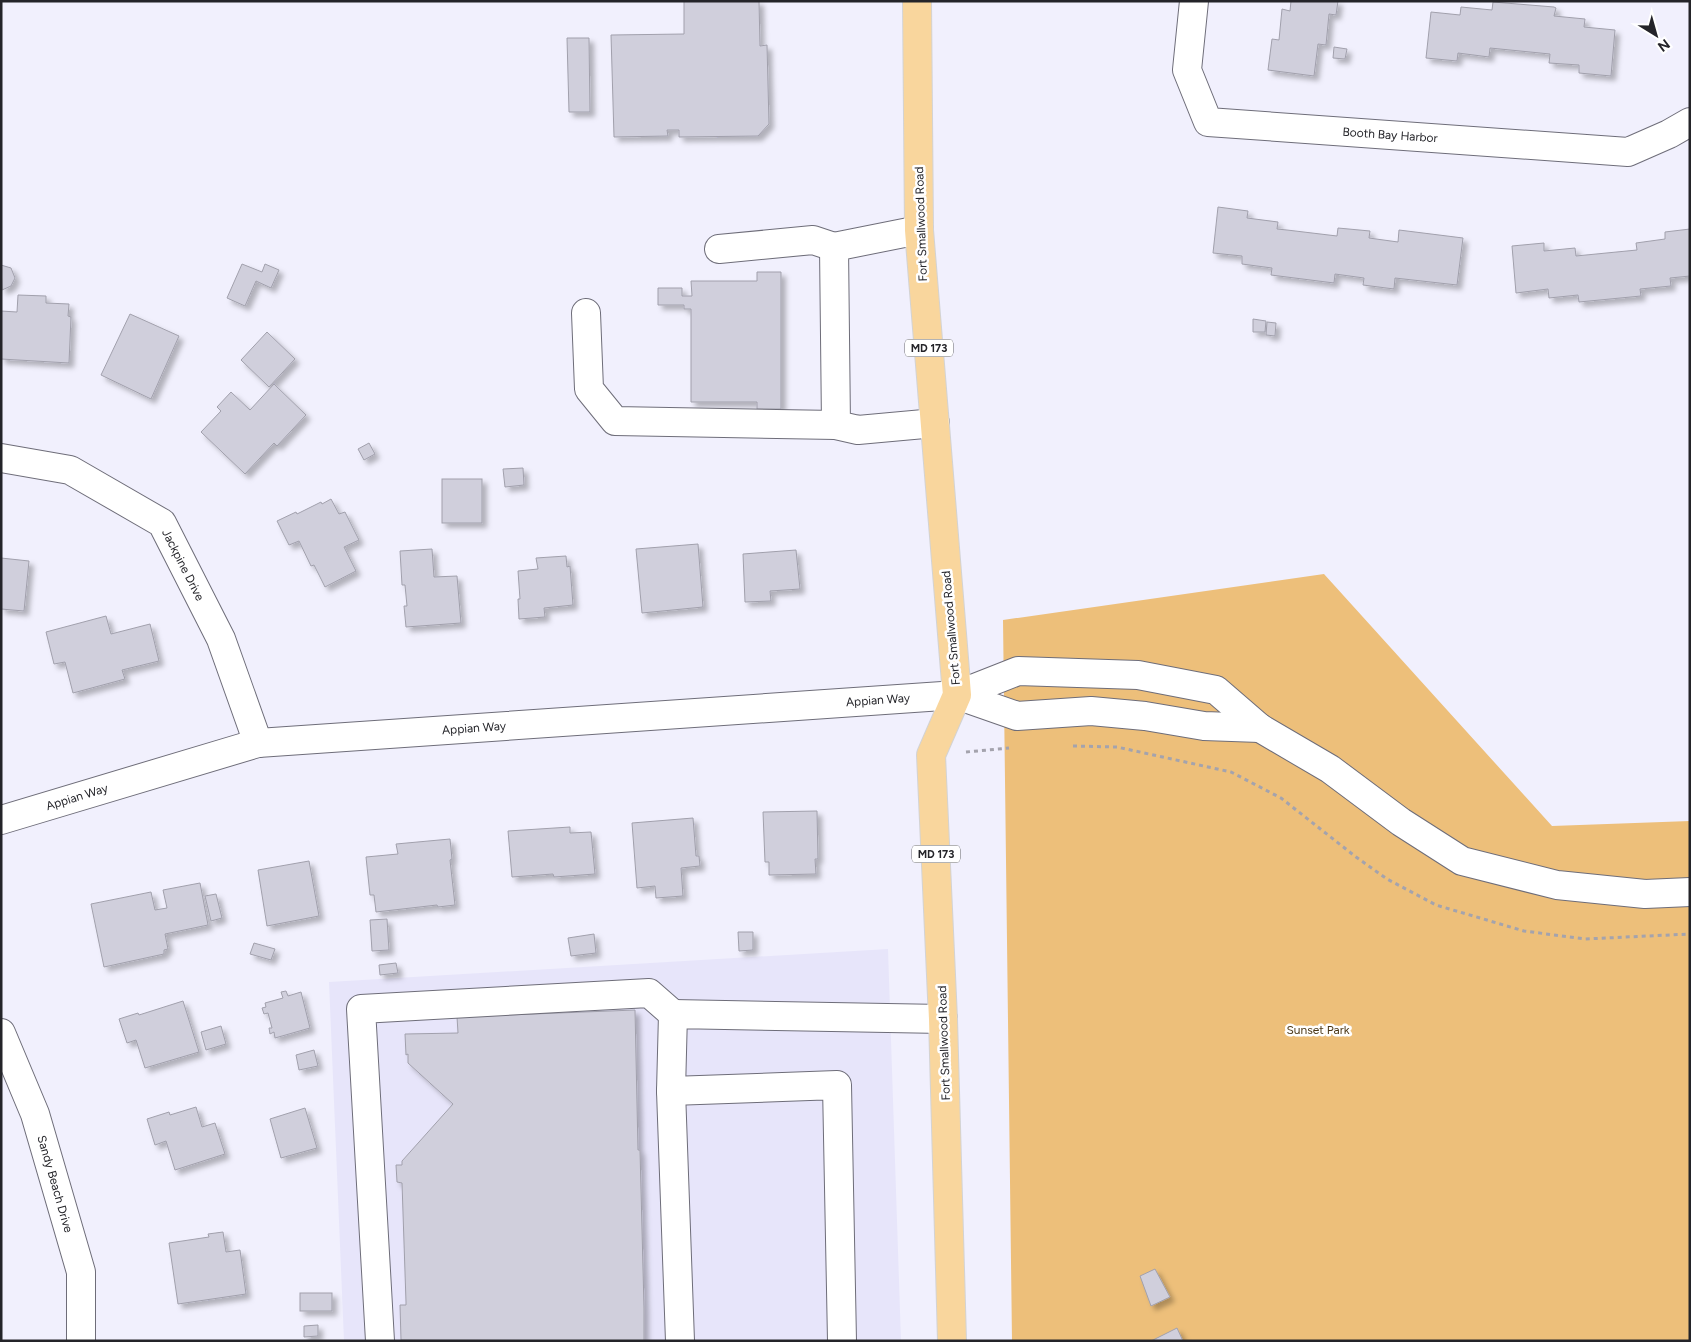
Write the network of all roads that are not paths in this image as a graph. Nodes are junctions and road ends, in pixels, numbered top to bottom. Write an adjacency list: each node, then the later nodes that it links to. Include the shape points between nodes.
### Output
1 (917, 1): 4 (main road, Fort Smallwood Road / MD 173)
2 (1194, 1): 3 (street, Booth Bay Harbor, via 1187,70 1208,122 1628,152)
3 (1690, 122)
4 (919, 230): 5 (street); 8 (main road, Fort Smallwood Road / MD 173)
5 (834, 247): 6 (street, via 813,240); 9 (street)
6 (719, 249)
7 (586, 312): 9 (street, via 589,389 615,421)
8 (935, 422): 9 (street, via 858,430); 11 (main road, Fort Smallwood Road / MD 173)
9 (836, 425)
10 (1, 458): 13 (street, Jackpine Drive, via 70,470 162,523 221,640)
11 (957, 695): 12 (street, via 1017,716 1091,711 1204,726); 12 (street, via 1018,671 1138,675 1216,690); 13 (street, Appian Way); 17 (main road, Fort Smallwood Road / MD 173, via 931,755)
12 (1260, 728): 15 (street, via 1330,769 1401,822 1462,861 1557,885 1645,894)
13 (258, 742): 14 (street, Appian Way)
14 (1, 820)
15 (1690, 892)
16 (673, 1014): 17 (street); 19 (street); 21 (street, via 649,993 361,1009)
17 (943, 1019): 24 (main road, Fort Smallwood Road / MD 173)
18 (1, 1033): 20 (street, Sandy Beach Drive, via 35,1114 81,1272)
19 (671, 1091): 22 (street); 23 (street, via 837,1085)
20 (81, 1341)
21 (380, 1341)
22 (680, 1341)
23 (842, 1341)
24 (952, 1341)

